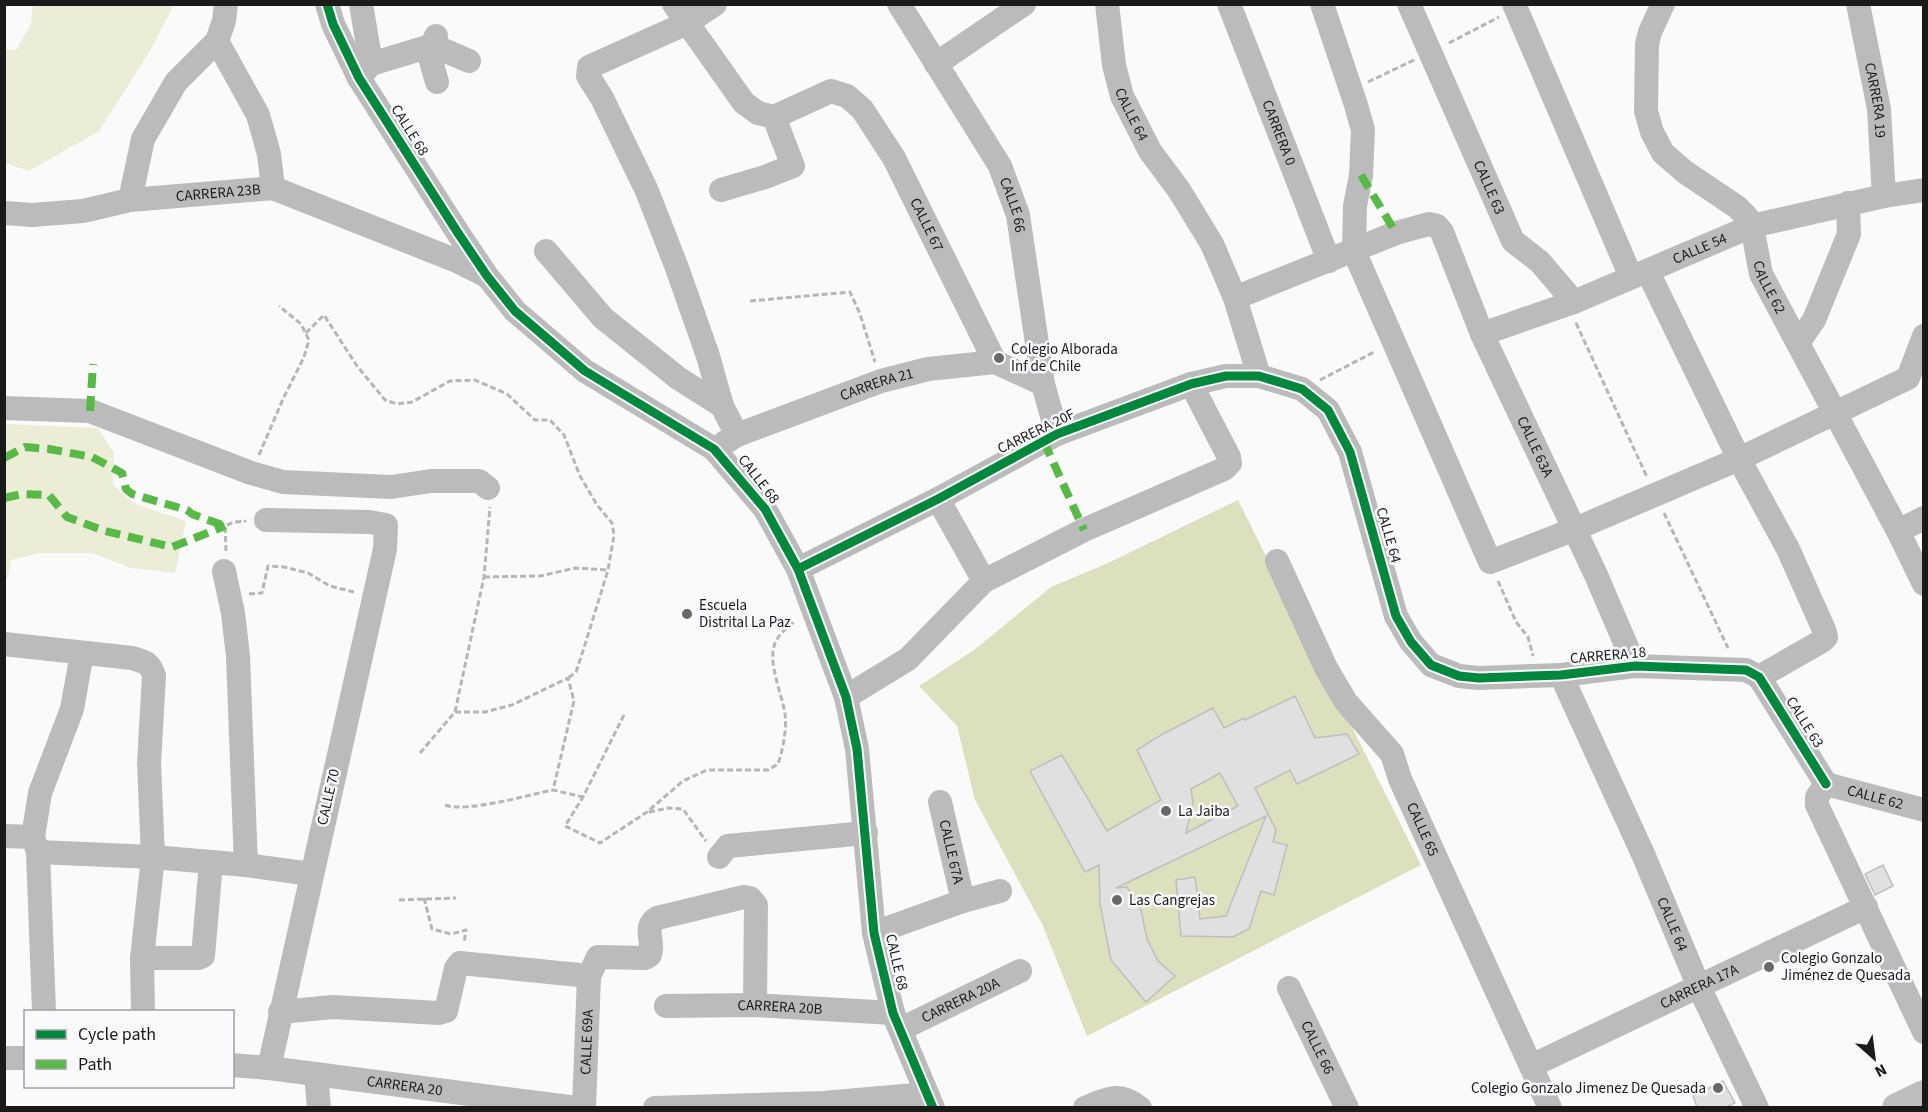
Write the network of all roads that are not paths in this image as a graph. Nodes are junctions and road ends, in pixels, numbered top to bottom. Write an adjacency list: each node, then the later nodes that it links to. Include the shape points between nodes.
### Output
1 (226, 4): 15 (street)
2 (327, 4): 19 (street, CALLE 68, via 333,24)
3 (361, 4): 19 (street, CALLE 68)
4 (715, 4): 14 (street)
5 (899, 4): 18 (street, CALLE 66)
6 (1024, 4): 18 (street)
7 (1107, 4): 35 (street, CALLE 64, via 1122,96 1150,151 1212,244)
8 (1229, 4): 32 (street, CARRERA 0)
9 (1322, 4): 31 (street, via 1363,130)
10 (1409, 4): 36 (street, CALLE 63, via 1513,241 1540,262)
11 (1663, 4): 29 (street, via 1647,44 1646,111 1652,132 1663,153 1737,207)
12 (1858, 4): 25 (street, CARRERA 19, via 1880,109)
13 (1516, 6): 33 (street)
14 (681, 14): 21 (street, via 744,103 758,113); 45 (street, via 590,67 588,75 647,191 705,346)
15 (217, 41): 22 (street, via 258,115); 26 (street, via 176,82 143,139)
16 (431, 43): 17 (street); 19 (street); 20 (street)
17 (469, 61)
18 (936, 64): 42 (street, CALLE 66, via 1000,166 1018,215)
19 (365, 71): 34 (street, CALLE 68, via 404,149)
20 (437, 82)
21 (774, 117): 23 (street, via 793,166); 40 (street, CALLE 67, via 831,91 847,96 862,109 894,158)
22 (273, 188): 26 (street, CARRERA 23B); 34 (street, CARRERA 23B)
23 (721, 190)
24 (1923, 190): 25 (street, CALLE 54)
25 (1884, 196): 27 (street, CALLE 54)
26 (130, 200): 28 (street, CARRERA 23B, via 83,211)
27 (1848, 203): 29 (street, CALLE 54); 39 (street, via 1849,234 1814,320)
28 (4, 213)
29 (1752, 226): 33 (street, CALLE 54); 39 (street, CALLE 62, via 1761,274)
30 (546, 251): 45 (street, via 603,318 678,378)
31 (1354, 251): 32 (street); 37 (street, CALLE 63A, via 1429,224 1437,226); 56 (street, via 1491,562)
32 (1329, 261): 35 (street)
33 (1639, 275): 36 (street, CALLE 54); 51 (street)
34 (487, 276): 50 (street, CALLE 68, via 515,311 585,370)
35 (1235, 298): 41 (street, CALLE 64)
36 (1574, 302): 37 (street, CALLE 54)
37 (1482, 334): 56 (street, CALLE 63A)
38 (1923, 336): 47 (street, via 1908,378)
39 (1798, 343): 47 (street, CALLE 62)
40 (995, 362): 42 (street); 49 (street, CARRERA 21, via 928,369 881,381)
41 (1259, 376): 43 (street, CARRERA 20F, via 1226,376); 44 (street, CARRERA 20F)
42 (1043, 384): 48 (street, CALLE 66)
43 (1191, 384): 48 (street, CARRERA 20F); 61 (street, via 1230,464 1084,530)
44 (1302, 389): 67 (street, CALLE 64, via 1328,410 1350,452 1396,616 1431,665)
45 (722, 406): 49 (street)
46 (4, 408): 52 (street, via 90,411 283,482 391,487 431,481 479,481)
47 (1836, 413): 51 (street); 57 (street, CALLE 62)
48 (1057, 434): 53 (street, CARRERA 20F)
49 (737, 435): 50 (street, CARRERA 21)
50 (714, 449): 59 (street, CALLE 68, via 765,509)
51 (1739, 459): 56 (street); 68 (street, via 1788,549 1826,637)
52 (488, 488)
53 (938, 498): 59 (street, CARRERA 20F); 61 (street)
54 (1923, 518): 57 (street)
55 (266, 520): 80 (street, CALLE 70, via 386,525 385,549)
56 (1575, 529): 65 (street, CALLE 63A)
57 (1898, 531): 62 (street, CALLE 62)
58 (1277, 561): 100 (street, CALLE 65, via 1341,694 1392,754)
59 (798, 569): 69 (street, CALLE 68)
60 (226, 581): 79 (street, via 238,656)
61 (984, 581): 69 (street, via 908,659)
62 (1923, 584)
63 (4, 644): 64 (street)
64 (82, 653): 75 (street, via 72,709 40,793); 76 (street, via 132,658 152,669 149,763)
65 (1635, 666): 66 (street, CARRERA 18); 68 (street, CARRERA 18, via 1738,668)
66 (1561, 675): 67 (street, CARRERA 18); 88 (street, CALLE 64)
67 (1459, 676)
68 (1759, 677): 70 (street, CALLE 63)
69 (846, 697): 73 (street, CALLE 68, via 857,749)
70 (1826, 784): 72 (street, CALLE 62); 83 (street, via 1817,797 1817,805)
71 (940, 802): 82 (street, CALLE 67A)
72 (1923, 810)
73 (866, 833): 77 (street, via 728,846); 84 (street, CALLE 68)
74 (4, 836): 75 (street)
75 (36, 845): 76 (street); 92 (street)
76 (153, 857): 78 (street); 85 (street)
77 (719, 857)
78 (211, 862): 79 (street); 85 (street, via 203,956)
79 (246, 865): 80 (street)
80 (311, 874): 94 (street, CALLE 70)
81 (1000, 891): 82 (street)
82 (963, 901): 84 (street)
83 (1866, 907): 88 (street, CARRERA 17A); 96 (street)
84 (874, 933): 95 (street, CALLE 68)
85 (142, 958): 93 (street)
86 (1020, 970): 95 (street, CARRERA 20A)
87 (590, 976): 90 (street, via 598,957 650,955 649,927 657,918 750,898 756,905); 94 (street, via 460,963 446,1011 439,1013 333,1007); 108 (street, CALLE 69A)
88 (1699, 987): 100 (street, CARRERA 17A); 114 (street, CALLE 64)
89 (1289, 988): 112 (street, CALLE 66)
90 (755, 1005): 91 (street, CARRERA 20B); 95 (street, CARRERA 20B)
91 (666, 1006)
92 (44, 1010)
93 (143, 1010)
94 (280, 1012): 101 (street, CALLE 70)
95 (897, 1021): 104 (street, CALLE 68)
96 (1923, 1032)
97 (4, 1058): 98 (street)
98 (24, 1058)
99 (234, 1065): 101 (street, CARRERA 20)
100 (1531, 1066): 113 (street, CALLE 65)
101 (268, 1068): 102 (street, CARRERA 20)
102 (316, 1074): 106 (street); 107 (street, CARRERA 20)
103 (1923, 1095): 115 (main road)
104 (930, 1101): 105 (street)
105 (823, 1105): 109 (street)
106 (319, 1107)
107 (577, 1107)
108 (584, 1107)
109 (656, 1107)
110 (1085, 1107): 111 (street, via 1113,1097)
111 (1140, 1107)
112 (1347, 1107)
113 (1550, 1107)
114 (1757, 1107)
115 (1897, 1107)

